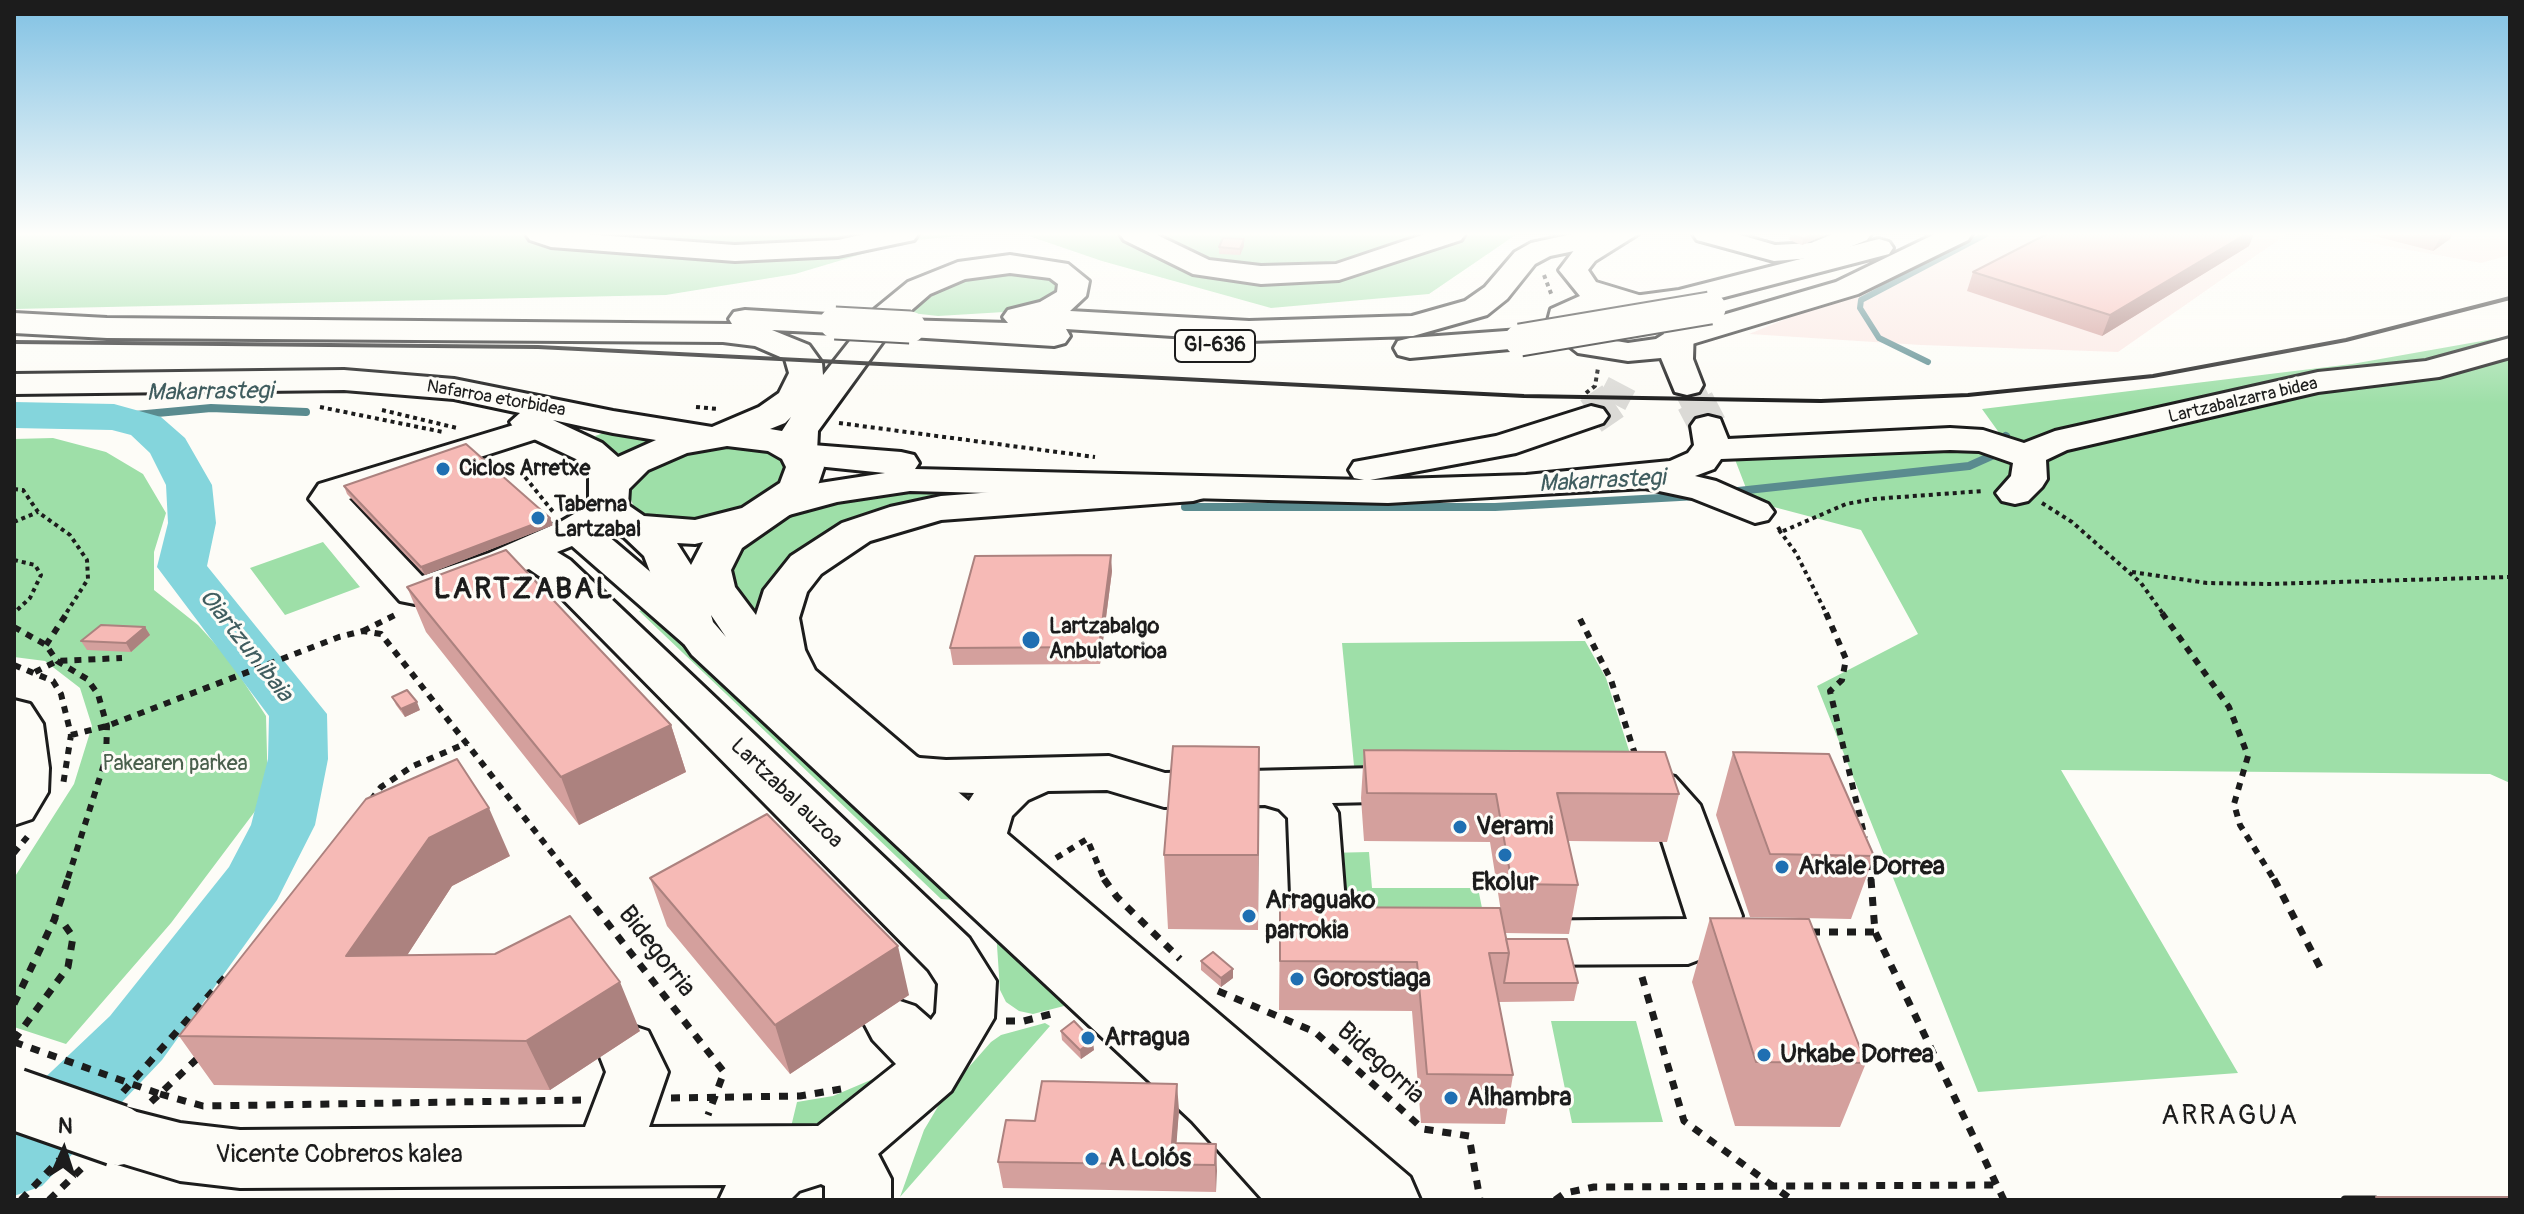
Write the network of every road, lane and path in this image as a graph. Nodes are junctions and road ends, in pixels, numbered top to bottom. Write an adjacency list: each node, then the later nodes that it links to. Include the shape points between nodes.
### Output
1 (917, 291): 27 (main road, via 886,316)
2 (1073, 291): 12 (main road, via 1062,302)
3 (1498, 291): 12 (main road, via 1476,308 1413,326 1234,331)
4 (1554, 291): 11 (path)
5 (1557, 291): 11 (street)
6 (1594, 291): 10 (street)
7 (1713, 291): 10 (main road)
8 (1783, 291): 14 (main road, GI-636, bridge, via 1520,340 1425,347 1268,349)
9 (1838, 291): 15 (main road)
10 (1630, 303): 11 (street); 15 (street, via 1673,319 1681,332)
11 (1560, 306): 17 (street, via 1561,328)
12 (1019, 317): 14 (main road)
13 (14, 320): 14 (main road, GI-636, bridge, via 601,316); 24 (main road, via 107,328 723,332 783,344 805,363 803,385)
14 (910, 327)
15 (1678, 340): 17 (street, via 1648,351); 21 (street, via 1677,359)
16 (2510, 347): 29 (street, Lartzabalzarra bidea, via 2428,370 2318,382)
17 (1591, 352): 20 (street, via 1610,359); 23 (path, via 1599,375)
18 (282, 382): 19 (main road, Nafarroa etorbidea); 25 (main road, Nafarroa etorbidea, via 344,380 454,389 613,422); 26 (main road, Nafarroa etorbidea, via 439,400)
19 (14, 384)
20 (1622, 384)
21 (1687, 385)
22 (314, 406): 28 (path, via 432,428)
23 (1587, 406): 27 (street, via 1541,434 1437,458 1295,478 1184,479)
24 (772, 415): 25 (main road); 25 (path)
25 (708, 427): 27 (main road, Nafarroa etorbidea); 37 (main road, via 624,469)
26 (556, 433): 28 (street, Lartzabal auzoa); 28 (path, via 555,451 510,466); 37 (main road, Nafarroa etorbidea, via 608,468)
27 (802, 442): 30 (path); 36 (main road, via 803,481)
28 (469, 447): 42 (street, Lartzabal auzoa, via 327,496 415,592)
29 (2006, 449): 31 (street, Lartzabalzarra bidea, via 1939,438 1728,450); 34 (street, via 2031,464 2029,479)
30 (1102, 457)
31 (1711, 461): 33 (street, via 1643,477 1388,492); 39 (street)
32 (14, 489): 35 (path, via 23,490)
33 (1193, 489): 36 (street, via 910,480 833,491); 52 (main road, via 941,508 856,532 806,565 780,604 782,650)
34 (2015, 493): 39 (path, via 1873,499); 41 (path, via 2072,522)
35 (38, 512): 38 (path); 47 (path, via 70,535 87,560 88,579)
36 (765, 512): 37 (main road, via 695,532); 52 (main road, via 717,551 711,579 749,637)
37 (608, 513): 42 (street, Lartzabal auzoa); 93 (main road, Nafarroa etorbidea, via 660,549 699,635 1215,1101)
38 (14, 522)
39 (1768, 522): 68 (path, via 1829,617 1846,659 1842,680 1830,691 1869,852)
40 (14, 560): 44 (path, via 35,565 41,575 30,598)
41 (2130, 572): 43 (path, via 2207,583 2269,584); 74 (path, via 2174,624 2229,707 2248,756 2234,804 2240,825)
42 (491, 576): 80 (street, Lartzabal auzoa, via 536,556 556,569 949,954 967,981 965,1018)
43 (2510, 577)
44 (14, 613)
45 (1580, 619): 62 (path, via 1611,680 1636,757)
46 (14, 627): 47 (path)
47 (46, 645): 49 (path)
48 (122, 658): 49 (path)
49 (57, 661): 51 (path); 54 (path, via 87,679 98,694)
50 (14, 665): 51 (path)
51 (35, 672): 54 (path, Bidegorria, via 53,681 61,694 71,735)
52 (804, 689): 56 (main road)
53 (14, 715): 58 (street, via 20,724)
54 (107, 726): 55 (path, Bidegorria, via 363,631 381,634); 66 (path, via 106,758)
55 (467, 743): 63 (path, via 413,766 381,787); 85 (path, Bidegorria, via 724,1072)
56 (889, 764): 57 (street, via 930,776); 64 (main road)
57 (1042, 775): 61 (street, via 1109,773 1164,790); 64 (street, via 1011,788 989,808 981,833)
58 (18, 782)
59 (1583, 783): 62 (street, via 1639,783)
60 (1472, 784): 61 (street)
61 (1272, 789): 71 (street, via 1297,797 1313,813 1316,913 1323,929 1351,944)
62 (1658, 789): 69 (street, via 1675,805 1714,925 1701,939 1688,942)
63 (368, 804)
64 (983, 846): 94 (main road)
65 (1050, 862): 72 (path, via 1087,839 1099,872 1117,897)
66 (54, 920): 76 (path); 78 (path, via 73,937 68,967)
67 (1800, 932): 68 (path)
68 (1875, 932): 87 (path)
69 (1631, 942): 70 (street); 88 (path, via 1684,1121)
70 (1457, 943)
71 (1394, 944)
72 (1185, 965)
73 (232, 970): 84 (path)
74 (2322, 971)
75 (1210, 985): 95 (path, Bidegorria, via 1222,995 1315,1032 1423,1129 1469,1136)
76 (14, 1004)
77 (894, 1023): 80 (street, via 920,1047)
78 (14, 1041): 84 (path, bridge)
79 (205, 1050): 84 (path)
80 (923, 1079): 86 (street, Lartzabal auzoa, via 880,1137)
81 (855, 1083): 85 (path, via 800,1096)
82 (14, 1099): 84 (street, Vicente Cobreros kalea, bridge)
83 (621, 1101): 84 (path, via 203,1106); 84 (street, Vicente Cobreros kalea, via 240,1159 180,1152); 85 (street, Vicente Cobreros kalea); 85 (path)
84 (109, 1129): 89 (path); 90 (path)
85 (694, 1135): 86 (street, Vicente Cobreros kalea); 91 (street)
86 (842, 1173): 92 (street, via 798,1159 776,1170)
87 (1997, 1185): 88 (path); 98 (path)
88 (1774, 1186): 96 (path, via 1594,1187); 97 (path)
89 (21, 1200)
90 (49, 1200)
91 (740, 1200)
92 (752, 1200)
93 (1308, 1200)
94 (1385, 1200)
95 (1480, 1200)
96 (1555, 1200)
97 (1792, 1200)
98 (2004, 1200)

